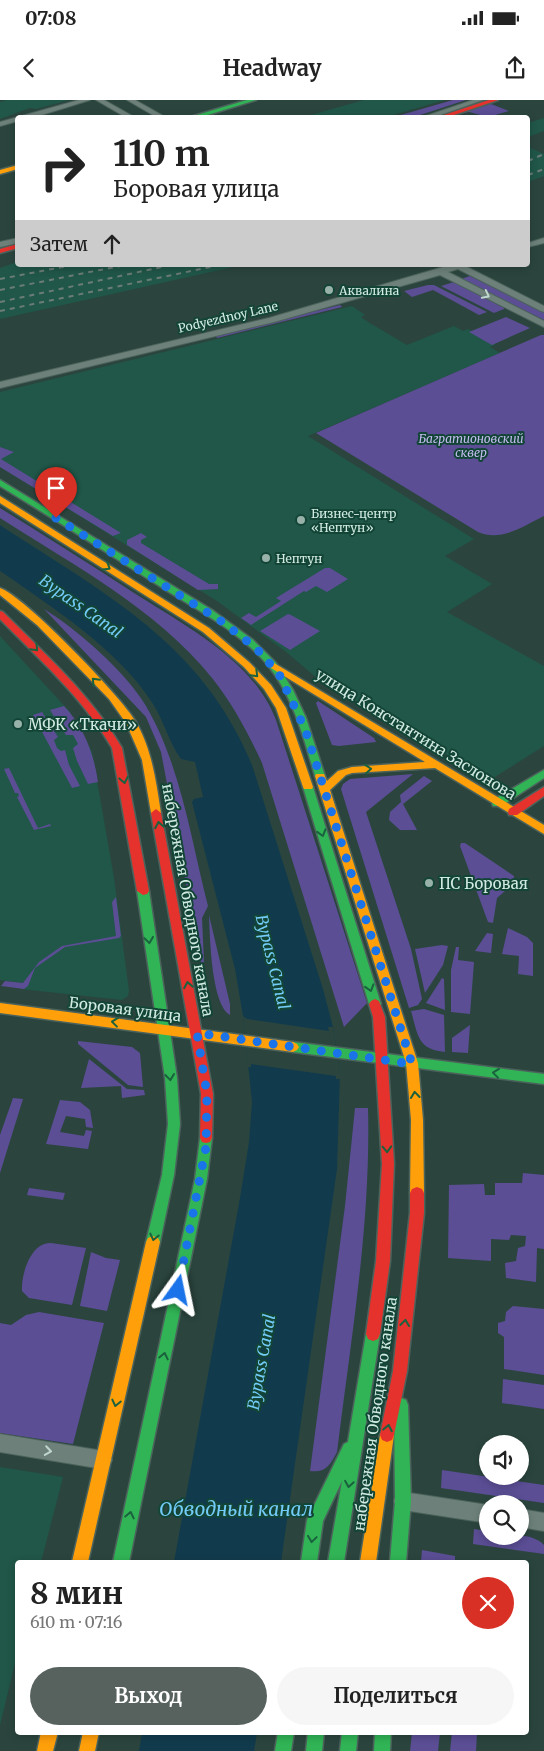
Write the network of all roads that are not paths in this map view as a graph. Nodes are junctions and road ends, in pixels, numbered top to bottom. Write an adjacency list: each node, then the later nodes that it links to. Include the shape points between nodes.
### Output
1 (87, 100): 8 (street)
2 (99, 100): 9 (street)
3 (130, 100): 10 (street)
4 (254, 100): 11 (main road)
5 (269, 100): 12 (main road)
6 (480, 100): 13 (street)
7 (495, 100): 14 (main road)
8 (33, 115)
9 (126, 115)
10 (158, 115)
11 (201, 115)
12 (222, 115)
13 (432, 115)
14 (448, 115)
15 (15, 120): 16 (street)
16 (0, 124)
17 (15, 168): 18 (main road)
18 (0, 172)
19 (15, 174): 20 (main road)
20 (0, 178)
21 (544, 233): 22 (street)
22 (530, 237)
23 (544, 240): 25 (street)
24 (15, 241): 26 (street)
25 (530, 244)
26 (0, 245)
27 (15, 247): 28 (main road)
28 (0, 251)
29 (464, 267): 31 (street)
30 (443, 268): 32 (street, one-way to 32); 33 (street, Podyezdnoy Lane, via 266,315); 34 (street, Podyezdnoy Lane, via 271,320)
31 (544, 309)
32 (544, 324)
33 (0, 379)
34 (0, 386)
35 (0, 482): 40 (main road, набережная Обводного канала, via 221,621)
36 (0, 499): 39 (main road, набережная Обводного канала, one-way to 39)
37 (0, 591): 50 (main road, набережная Обводного канала, one-way to 37, via 141,742 131,722 112,698 40,623)
38 (0, 614): 49 (main road, one-way to 49, via 89,706 107,728 117,748)
39 (206, 630): 40 (main road); 51 (main road, набережная Обводного канала, one-way to 51, via 258,675 281,708 380,1017)
40 (273, 665): 41 (main road, улица Константина Заслонова); 43 (main road, набережная Обводного канала, via 296,706)
41 (436, 765): 43 (main road, one-way to 41, via 342,773 352,770); 45 (main road, улица Константина Заслонова)
42 (544, 773): 45 (main road)
43 (325, 788): 52 (main road, набережная Обводного канала)
44 (544, 791): 46 (main road)
45 (498, 803): 46 (main road, улица Константина Заслонова)
46 (512, 812): 47 (main road, улица Константина Заслонова)
47 (544, 830)
48 (0, 1008): 49 (main road, Боровая улица, one-way to 48)
49 (163, 1028): 50 (main road, Боровая улица); 57 (main road, one-way to 57, via 173,1106 172,1144 164,1195)
50 (197, 1033): 51 (main road, Боровая улица); 63 (main road, набережная Обводного канала, one-way to 50, via 206,1147 207,1094)
51 (383, 1060): 52 (main road); 55 (main road, набережная Обводного канала, one-way to 55, via 388,1164 383,1261)
52 (412, 1064): 53 (main road, one-way to 52); 54 (main road, набережная Обводного канала, one-way to 52, via 417,1213 417,1120)
53 (544, 1079)
54 (400, 1371): 58 (main road); 66 (main road, набережная Обводного канала, one-way to 54, via 381,1463)
55 (358, 1430): 64 (main road, one-way to 64, via 315,1520); 65 (main road, набережная Обводного канала, one-way to 65)
56 (0, 1443): 57 (street, one-way to 57)
57 (104, 1460): 62 (main road)
58 (403, 1501): 59 (street); 67 (main road)
59 (479, 1513)
60 (529, 1520): 61 (street)
61 (544, 1522)
62 (80, 1560)
63 (121, 1560)
64 (309, 1560)
65 (336, 1560)
66 (368, 1560)
67 (398, 1560)
68 (49, 1735): 74 (main road)
69 (90, 1735): 75 (main road)
70 (286, 1735): 76 (main road)
71 (316, 1735): 77 (main road)
72 (350, 1735): 78 (main road)
73 (383, 1735): 79 (main road)
74 (45, 1751)
75 (87, 1751)
76 (284, 1751)
77 (314, 1751)
78 (348, 1751)
79 (382, 1751)

